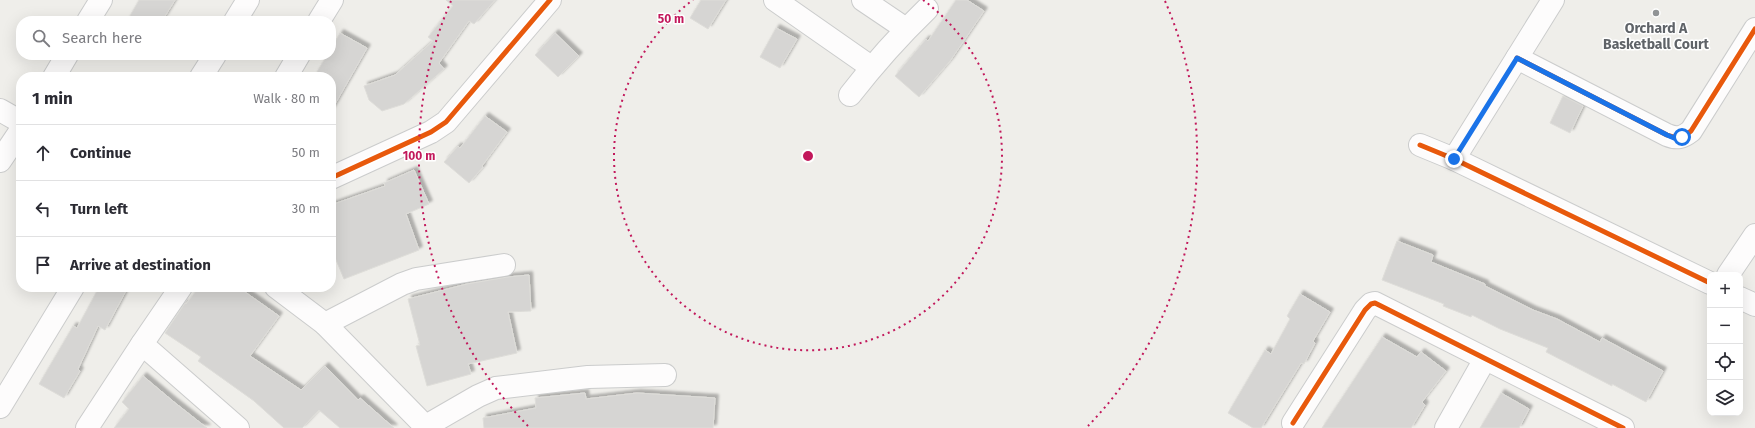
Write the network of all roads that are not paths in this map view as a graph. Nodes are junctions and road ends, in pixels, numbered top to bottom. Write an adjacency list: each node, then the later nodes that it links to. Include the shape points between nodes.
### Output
1 (101, 0): 9 (street)
2 (248, 0): 10 (street)
3 (332, 0): 11 (street)
4 (550, 0): 29 (street, via 446,122 431,132)
5 (775, 0): 18 (street)
6 (863, 0): 12 (street)
7 (1553, 0): 14 (street)
8 (927, 9): 12 (street)
9 (91, 16)
10 (238, 16)
11 (322, 16)
12 (906, 29): 18 (street)
13 (1755, 29): 14 (street, via 1691,131 1682,137 1674,138)
14 (1517, 58): 27 (street)
15 (64, 60): 19 (street)
16 (212, 60): 20 (street)
17 (296, 60): 21 (street)
18 (871, 67): 22 (street)
19 (57, 72)
20 (204, 72)
21 (289, 72)
22 (850, 95)
23 (0, 110): 24 (street)
24 (16, 119)
25 (16, 137): 28 (street)
26 (1420, 145): 27 (street)
27 (1454, 159): 33 (street)
28 (0, 161)
29 (336, 169)
30 (1755, 235): 32 (street)
31 (504, 265): 39 (street, via 416,279)
32 (1730, 272)
33 (1707, 282)
34 (70, 292): 43 (street)
35 (178, 292): 40 (street)
36 (283, 292): 39 (street)
37 (1743, 299): 38 (street)
38 (1755, 305)
39 (325, 324): 45 (street)
40 (142, 344): 46 (street); 47 (street)
41 (1485, 359): 44 (street, via 1383,306 1371,304); 48 (street); 49 (street)
42 (665, 375): 45 (street, via 588,377 496,388)
43 (0, 407)
44 (1293, 424)
45 (426, 427)
46 (87, 428)
47 (238, 428)
48 (1446, 428)
49 (1623, 428)

